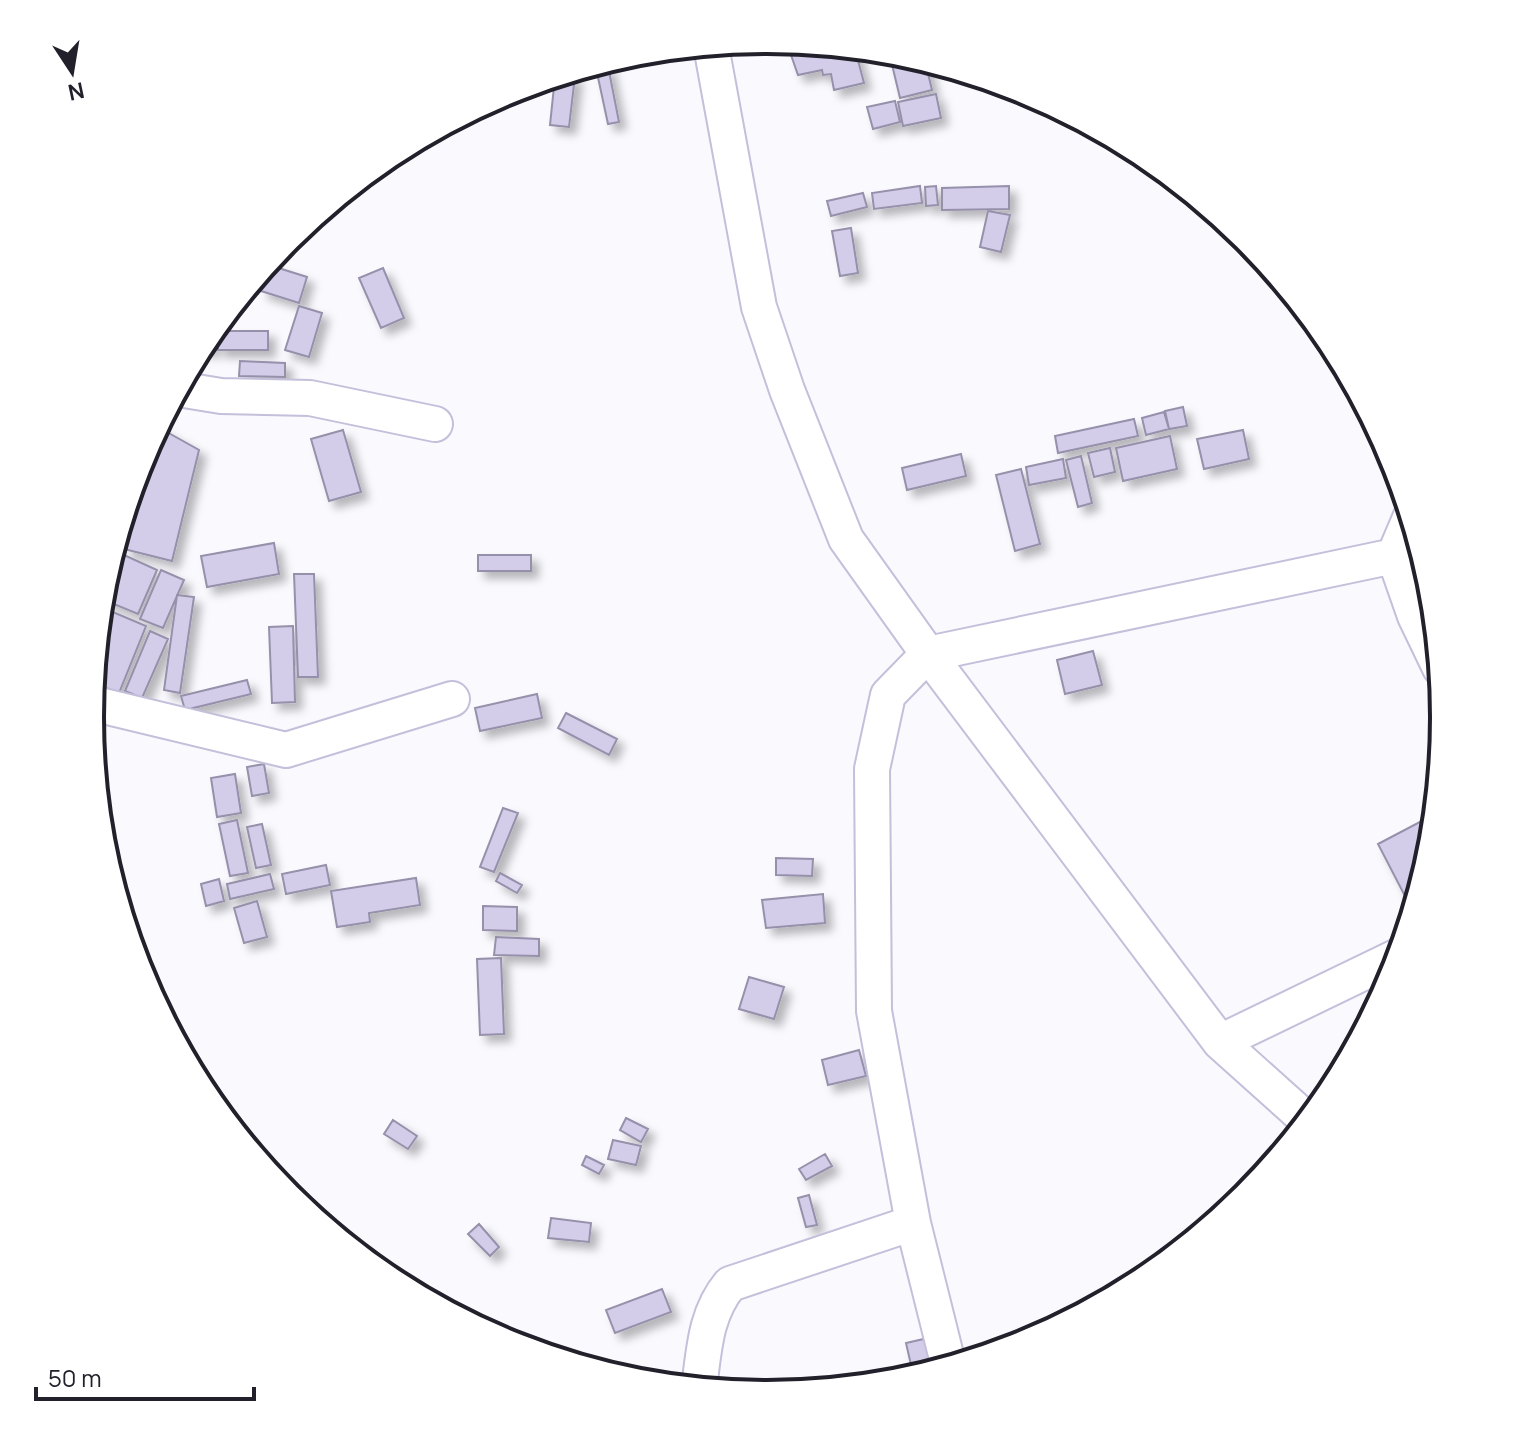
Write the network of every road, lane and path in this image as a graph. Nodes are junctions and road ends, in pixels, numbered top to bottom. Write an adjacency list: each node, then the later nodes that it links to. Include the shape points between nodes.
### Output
1 (713, 56): 7 (street, via 759,307 787,390 846,539)
2 (190, 391): 3 (street, via 310,398)
3 (435, 424)
4 (1404, 532): 5 (street)
5 (1394, 556): 6 (street); 7 (street)
6 (1426, 639)
7 (928, 654): 11 (street); 13 (street, via 888,695 872,769 874,1011)
8 (452, 699): 9 (street, via 286,750)
9 (104, 706)
10 (1383, 963): 11 (street)
11 (1220, 1042): 12 (street)
12 (1299, 1113)
13 (913, 1223): 14 (street); 15 (street, via 730,1284 709,1320)
14 (946, 1356)
15 (701, 1377)

